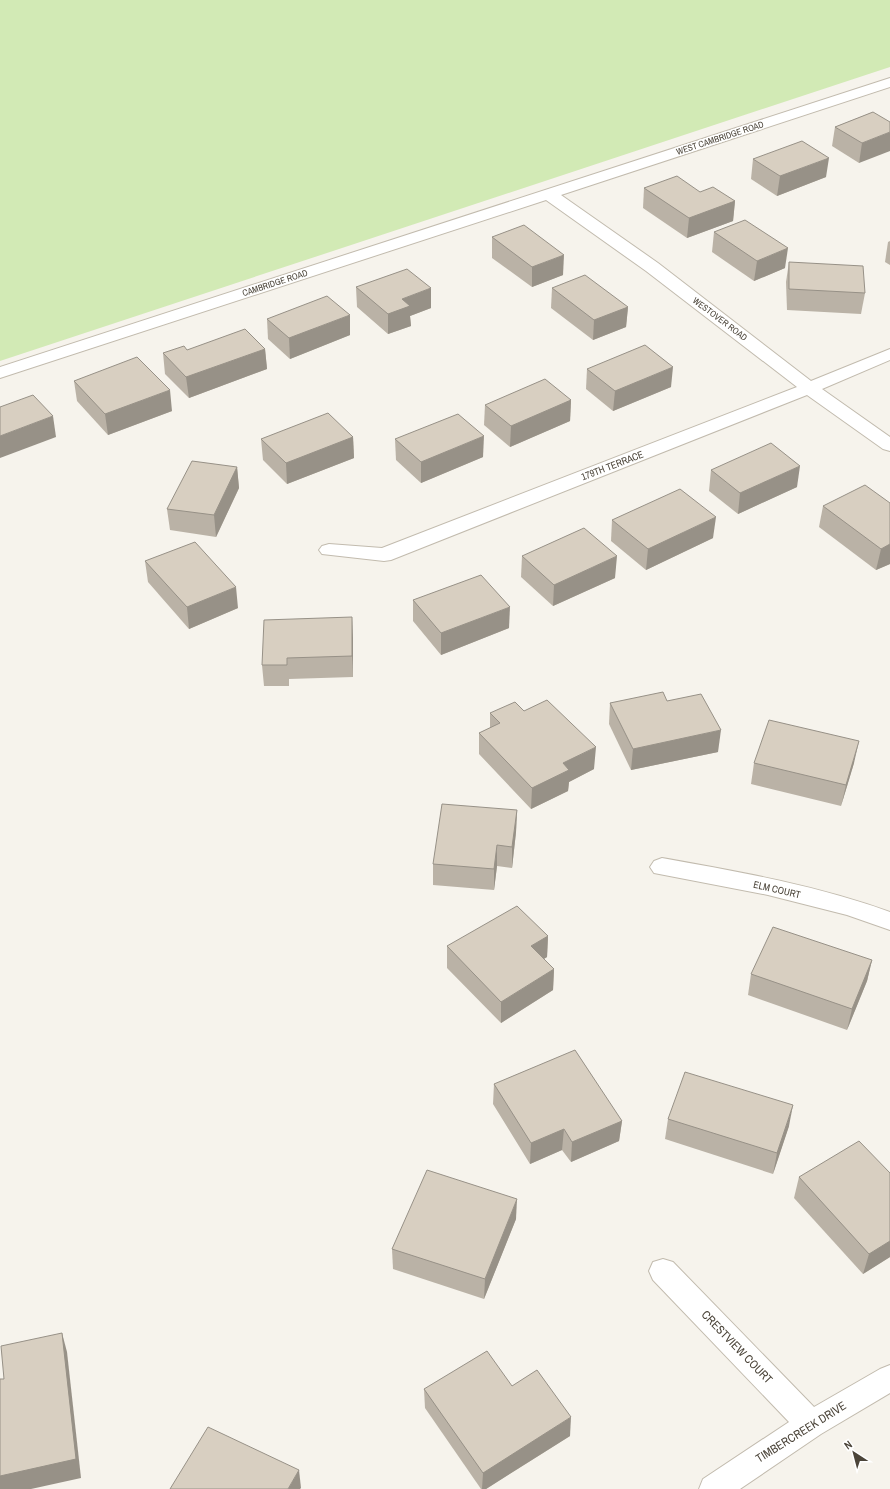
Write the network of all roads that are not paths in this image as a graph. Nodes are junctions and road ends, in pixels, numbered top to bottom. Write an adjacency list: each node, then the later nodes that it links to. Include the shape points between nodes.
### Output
1 (890, 82): 2 (street, WEST CAMBRIDGE ROAD)
2 (549, 194): 4 (street, CAMBRIDGE ROAD); 5 (street, WESTOVER ROAD, via 652,267)
3 (890, 354): 5 (street, 179TH TERRACE)
4 (0, 373)
5 (810, 388): 6 (street, WESTOVER ROAD); 7 (street, 179TH TERRACE, via 384,555)
6 (890, 445)
7 (329, 550)
8 (662, 867): 9 (street, ELM COURT, via 768,886 850,907)
9 (890, 921)
10 (663, 1271): 12 (street, CRESTVIEW COURT)
11 (890, 1378): 12 (street, TIMBERCREEK DRIVE)
12 (811, 1424): 13 (street, TIMBERCREEK DRIVE)
13 (714, 1489)

